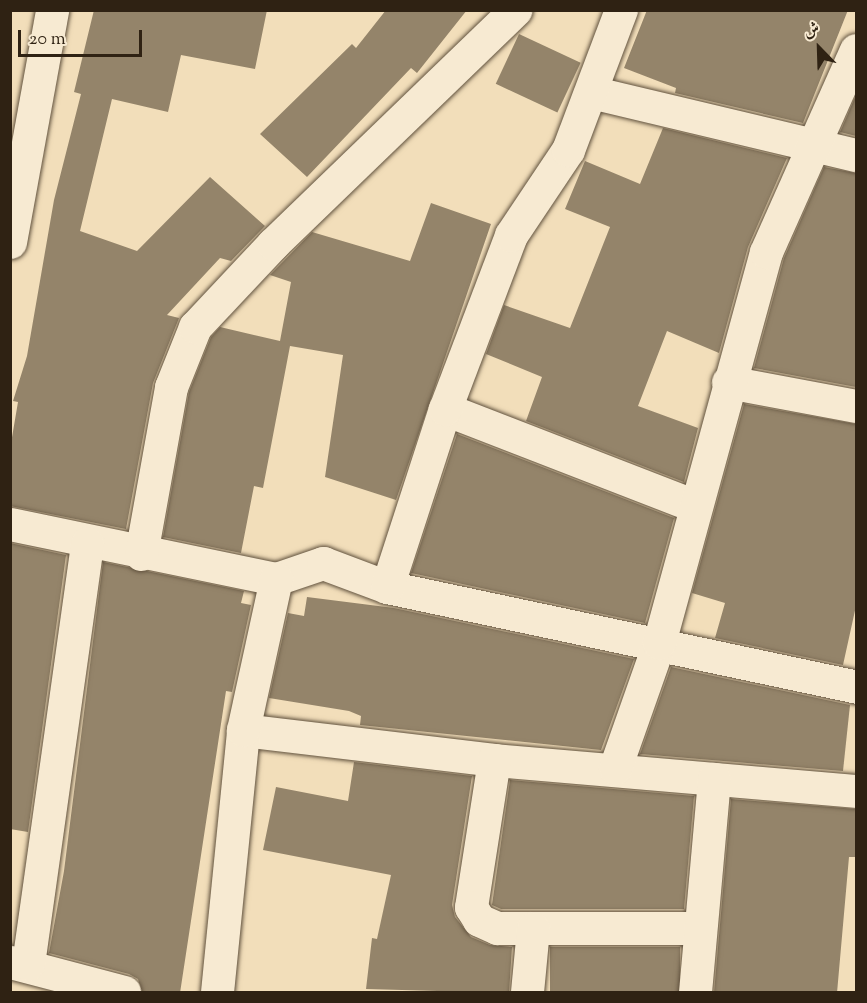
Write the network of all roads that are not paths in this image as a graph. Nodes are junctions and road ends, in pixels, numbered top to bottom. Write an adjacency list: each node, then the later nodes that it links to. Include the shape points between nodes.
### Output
1 (52, 10): 8 (street)
2 (515, 10): 15 (street, via 273,244 195,327 171,387)
3 (621, 10): 5 (street)
4 (856, 50): 6 (street)
5 (591, 92): 6 (street); 11 (street, via 568,150 511,235)
6 (811, 145): 7 (street); 9 (street, via 766,252)
7 (856, 155)
8 (10, 242)
9 (728, 381): 10 (street); 12 (street)
10 (856, 406)
11 (446, 409): 12 (street); 17 (street)
12 (694, 506): 18 (street)
13 (10, 524): 14 (street)
14 (87, 543): 15 (street); 27 (street)
15 (141, 554): 16 (street)
16 (276, 579): 17 (street, via 323,563); 20 (street)
17 (387, 587): 18 (street)
18 (659, 643): 19 (street); 22 (street)
19 (856, 687)
20 (243, 730): 21 (street); 29 (street)
21 (494, 760): 22 (street); 25 (street, via 471,907 479,920 497,928)
22 (615, 768): 23 (street)
23 (714, 779): 24 (street); 26 (street)
24 (856, 791)
25 (533, 928): 26 (street); 30 (street)
26 (700, 928): 31 (street)
27 (19, 963): 28 (street)
28 (124, 993)
29 (217, 993)
30 (527, 993)
31 (695, 993)

